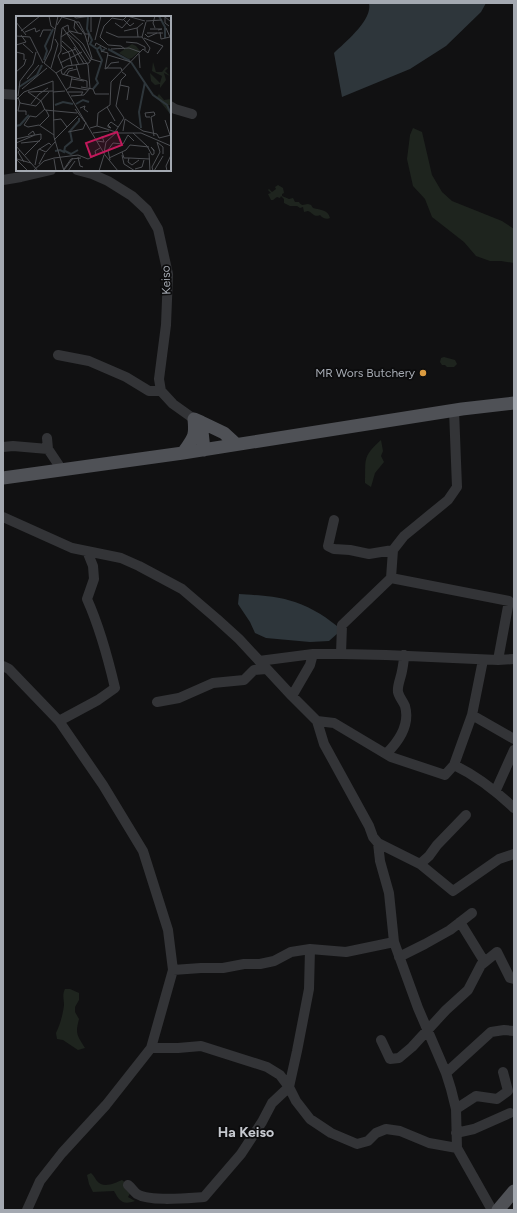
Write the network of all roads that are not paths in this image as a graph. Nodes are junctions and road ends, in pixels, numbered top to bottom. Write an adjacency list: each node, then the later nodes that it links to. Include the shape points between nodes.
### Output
1 (3, 94): 2 (street)
2 (16, 95)
3 (171, 107): 4 (street)
4 (192, 114)
5 (47, 171): 7 (street)
6 (81, 171): 9 (street, Keiso, via 108,181 132,196 147,210 158,229 168,274 166,325 159,378)
7 (3, 180)
8 (58, 355): 9 (street, via 89,361 126,377 149,391)
9 (161, 391): 12 (street, via 173,404)
10 (514, 403): 11 (main road)
11 (454, 410): 13 (main road); 21 (street, via 458,487 448,500 404,536)
12 (198, 420): 13 (main road, via 224,433); 15 (main road); 16 (main road, via 193,440)
13 (236, 444): 15 (main road)
14 (3, 448): 17 (street, via 48,444)
15 (204, 450): 16 (main road)
16 (183, 453): 17 (main road)
17 (62, 470): 18 (main road)
18 (3, 478)
19 (3, 517): 22 (street, via 72,548)
20 (334, 520): 21 (street, via 328,546 369,554)
21 (393, 550): 23 (street)
22 (87, 551): 30 (street, via 121,558 182,589); 35 (street, via 93,566 94,579 87,599 106,650 115,688)
23 (391, 578): 25 (street, via 342,625); 29 (street, via 509,601)
24 (313, 654): 25 (street); 30 (street); 32 (street, via 310,665)
25 (341, 654): 26 (street)
26 (404, 655): 28 (street); 39 (street, via 398,693 406,714 403,730)
27 (514, 659): 29 (street)
28 (482, 660): 29 (street); 34 (street)
29 (498, 660)
30 (263, 665): 32 (street); 33 (street, via 244,680 213,683 179,698)
31 (3, 666): 35 (street, via 9,669)
32 (292, 696): 36 (street)
33 (157, 702)
34 (472, 715): 37 (street); 40 (street)
35 (59, 721): 53 (street, via 143,851 168,930)
36 (317, 721): 39 (street, via 334,723); 44 (street, via 324,744)
37 (514, 739)
38 (514, 750): 41 (street)
39 (387, 753): 40 (street, via 391,757 444,775)
40 (454, 764): 41 (street)
41 (496, 790): 42 (street)
42 (514, 808)
43 (466, 814): 46 (street)
44 (378, 843): 46 (street); 49 (street, via 389,893)
45 (514, 854): 46 (street, via 499,859 453,891)
46 (420, 864)
47 (472, 913): 48 (street)
48 (460, 922): 51 (street, via 425,944); 52 (street)
49 (394, 942): 50 (street, via 346,952); 51 (street)
50 (310, 949): 53 (street, via 291,952 274,961 260,964); 61 (street, via 309,989)
51 (399, 956): 55 (street)
52 (484, 961): 54 (street, via 497,952 510,978); 55 (street, via 468,990)
53 (173, 970): 58 (street)
54 (514, 979)
55 (427, 1029): 57 (street, via 399,1058 390,1059); 60 (street)
56 (514, 1031): 60 (street, via 492,1032)
57 (381, 1040)
58 (150, 1048): 61 (street, via 201,1046 268,1067 280,1075); 68 (street, via 106,1105 40,1181)
59 (503, 1072): 62 (street, via 508,1091 497,1098 476,1096)
60 (446, 1073): 62 (street)
61 (289, 1088): 65 (street, via 310,1119 331,1133 357,1144 368,1141 376,1133 386,1129 400,1131 429,1143); 66 (street, via 272,1103 241,1154 204,1198 149,1197 137,1194)
62 (456, 1108): 64 (street)
63 (510, 1113): 64 (street, via 474,1129)
64 (456, 1133): 65 (street)
65 (457, 1148): 69 (street)
66 (128, 1185)
67 (514, 1191): 70 (main road)
68 (27, 1210)
69 (492, 1210)
70 (498, 1210)

